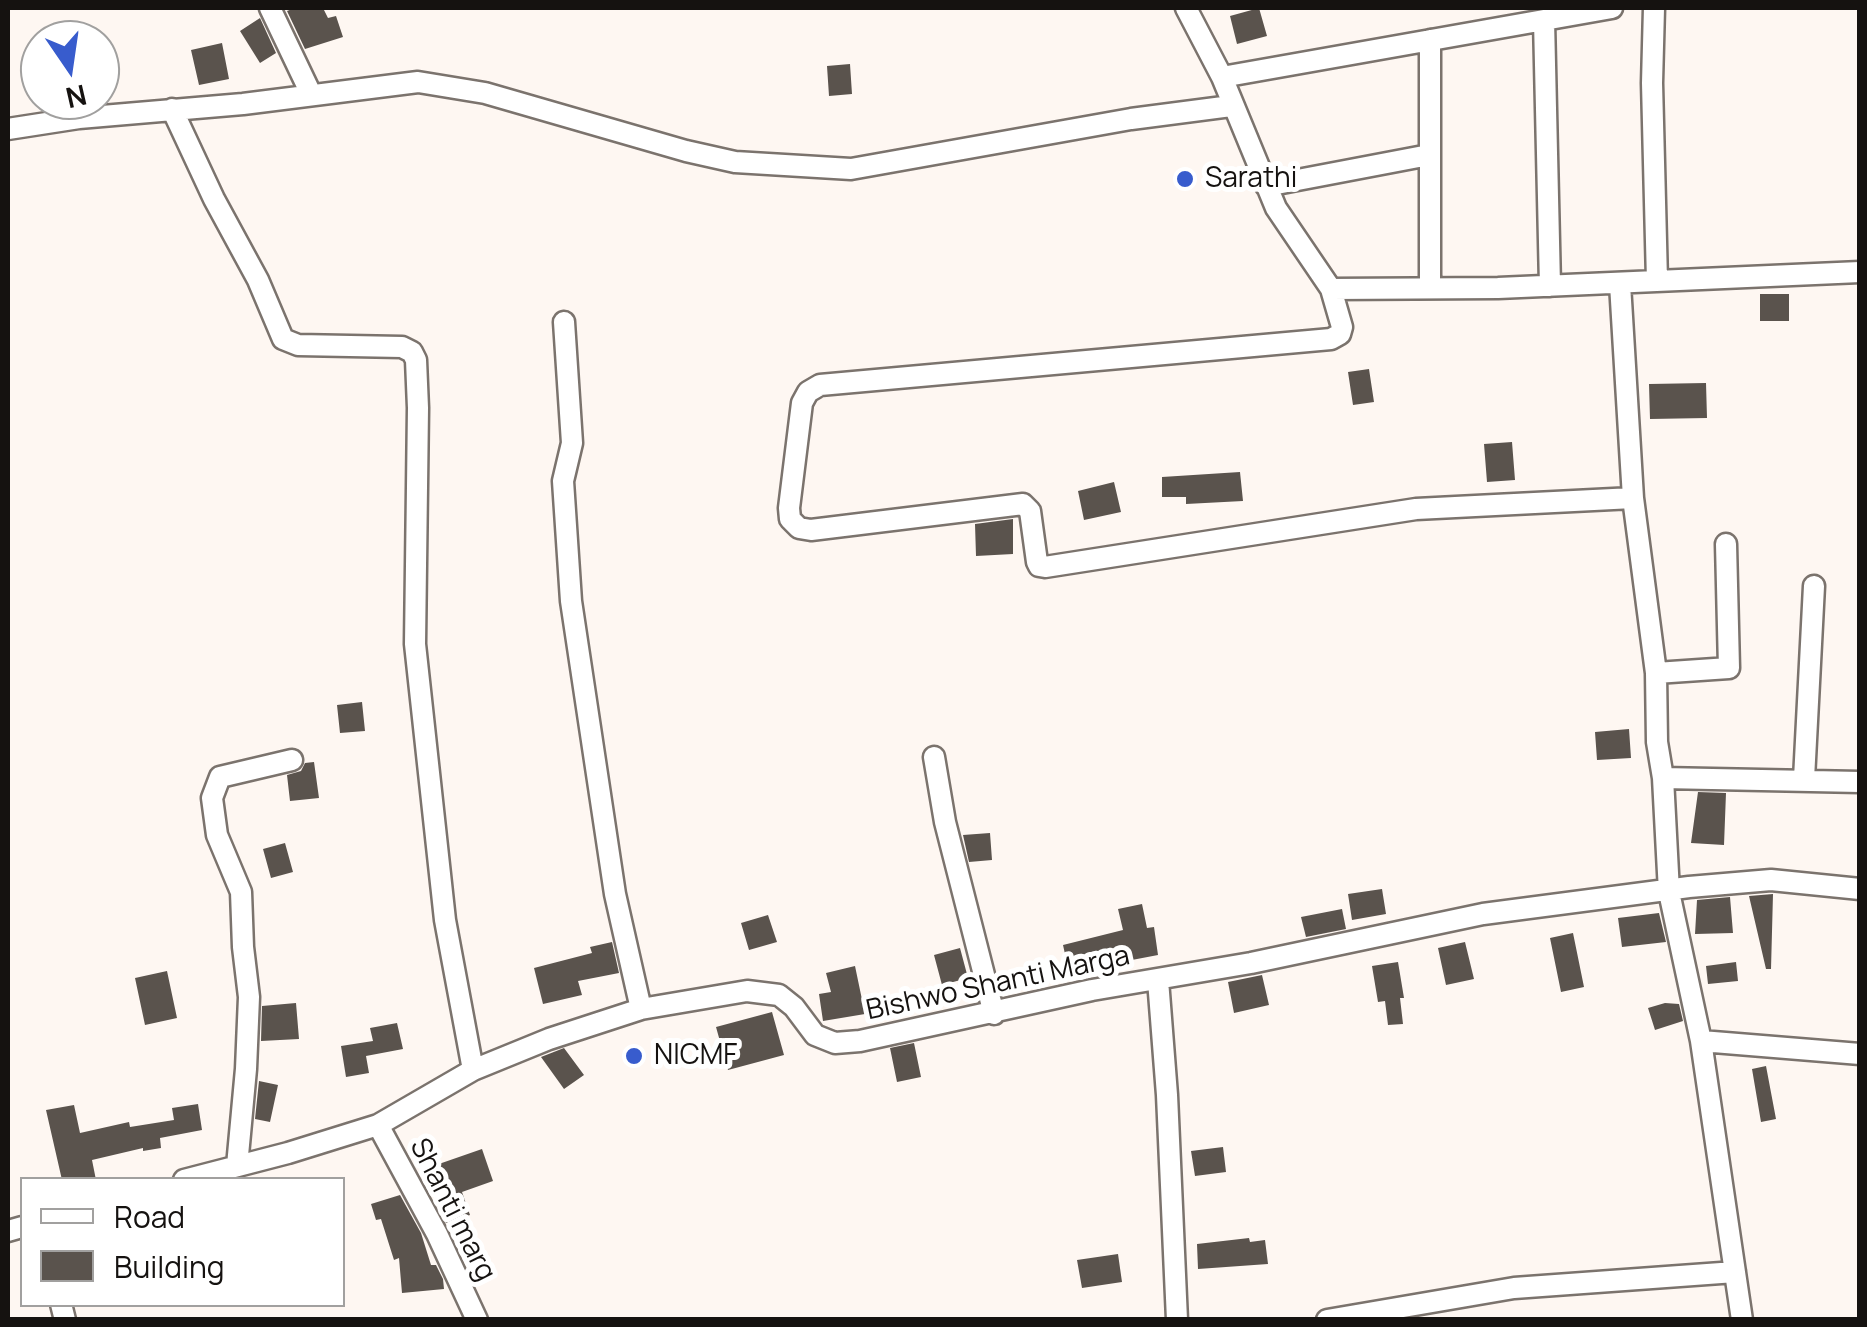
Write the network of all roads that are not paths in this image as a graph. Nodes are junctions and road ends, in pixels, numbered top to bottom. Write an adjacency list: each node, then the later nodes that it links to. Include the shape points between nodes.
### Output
1 (270, 8): 8 (street)
2 (1186, 8): 7 (street)
3 (1612, 8): 5 (street)
4 (1654, 8): 15 (street)
5 (1544, 20): 6 (street); 17 (street)
6 (1430, 40): 7 (street); 12 (street)
7 (1222, 77): 9 (street)
8 (311, 94): 9 (street, via 418,82 450,86 686,152 851,169); 10 (street)
9 (1232, 106): 13 (street)
10 (172, 109): 11 (street); 37 (street, via 283,339 402,347 416,360 415,644 445,920)
11 (8, 129)
12 (1429, 156): 13 (street); 18 (street)
13 (1266, 186): 19 (street)
14 (1860, 272): 15 (street)
15 (1657, 280): 16 (street)
16 (1620, 284): 17 (street); 21 (street)
17 (1550, 286): 18 (street)
18 (1430, 288): 19 (street)
19 (1331, 289): 21 (street, via 1342,327 1330,339 820,386 802,403 790,520 811,530 1023,504 1030,510 1037,562 1045,567 1416,509)
20 (564, 322): 33 (street, via 571,601 614,894)
21 (1633, 498): 24 (street)
22 (1726, 544): 24 (street, via 1728,668)
23 (1814, 586): 28 (street)
24 (1656, 673): 27 (street)
25 (934, 757): 34 (street)
26 (292, 760): 39 (street, via 220,777 212,798 217,834 241,892 249,997)
27 (1663, 778): 28 (street); 31 (street)
28 (1804, 779): 29 (street)
29 (1860, 782)
30 (1860, 889): 31 (street, Bishwo Shanti Marga, via 1771,880)
31 (1668, 892): 32 (street, Bishwo Shanti Marga, via 1483,914); 35 (street)
32 (1158, 980): 34 (street, Bishwo Shanti Marga); 43 (street)
33 (641, 1010): 34 (street, Bishwo Shanti Marga, via 747,991 779,995 815,1035 836,1043); 37 (street, Bishwo Shanti Marga)
34 (994, 1014)
35 (1701, 1042): 36 (street); 41 (street)
36 (1860, 1054)
37 (474, 1070): 38 (street, Bishwo Shanti Marga)
38 (378, 1125): 39 (street, Bishwo Shanti Marga); 42 (street, Shanti marg)
39 (236, 1166): 40 (street, Bishwo Shanti Marga)
40 (195, 1177)
41 (1735, 1272): 44 (street, via 1514,1288); 45 (street)
42 (477, 1320)
43 (1176, 1320)
44 (1327, 1320)
45 (1742, 1320)

